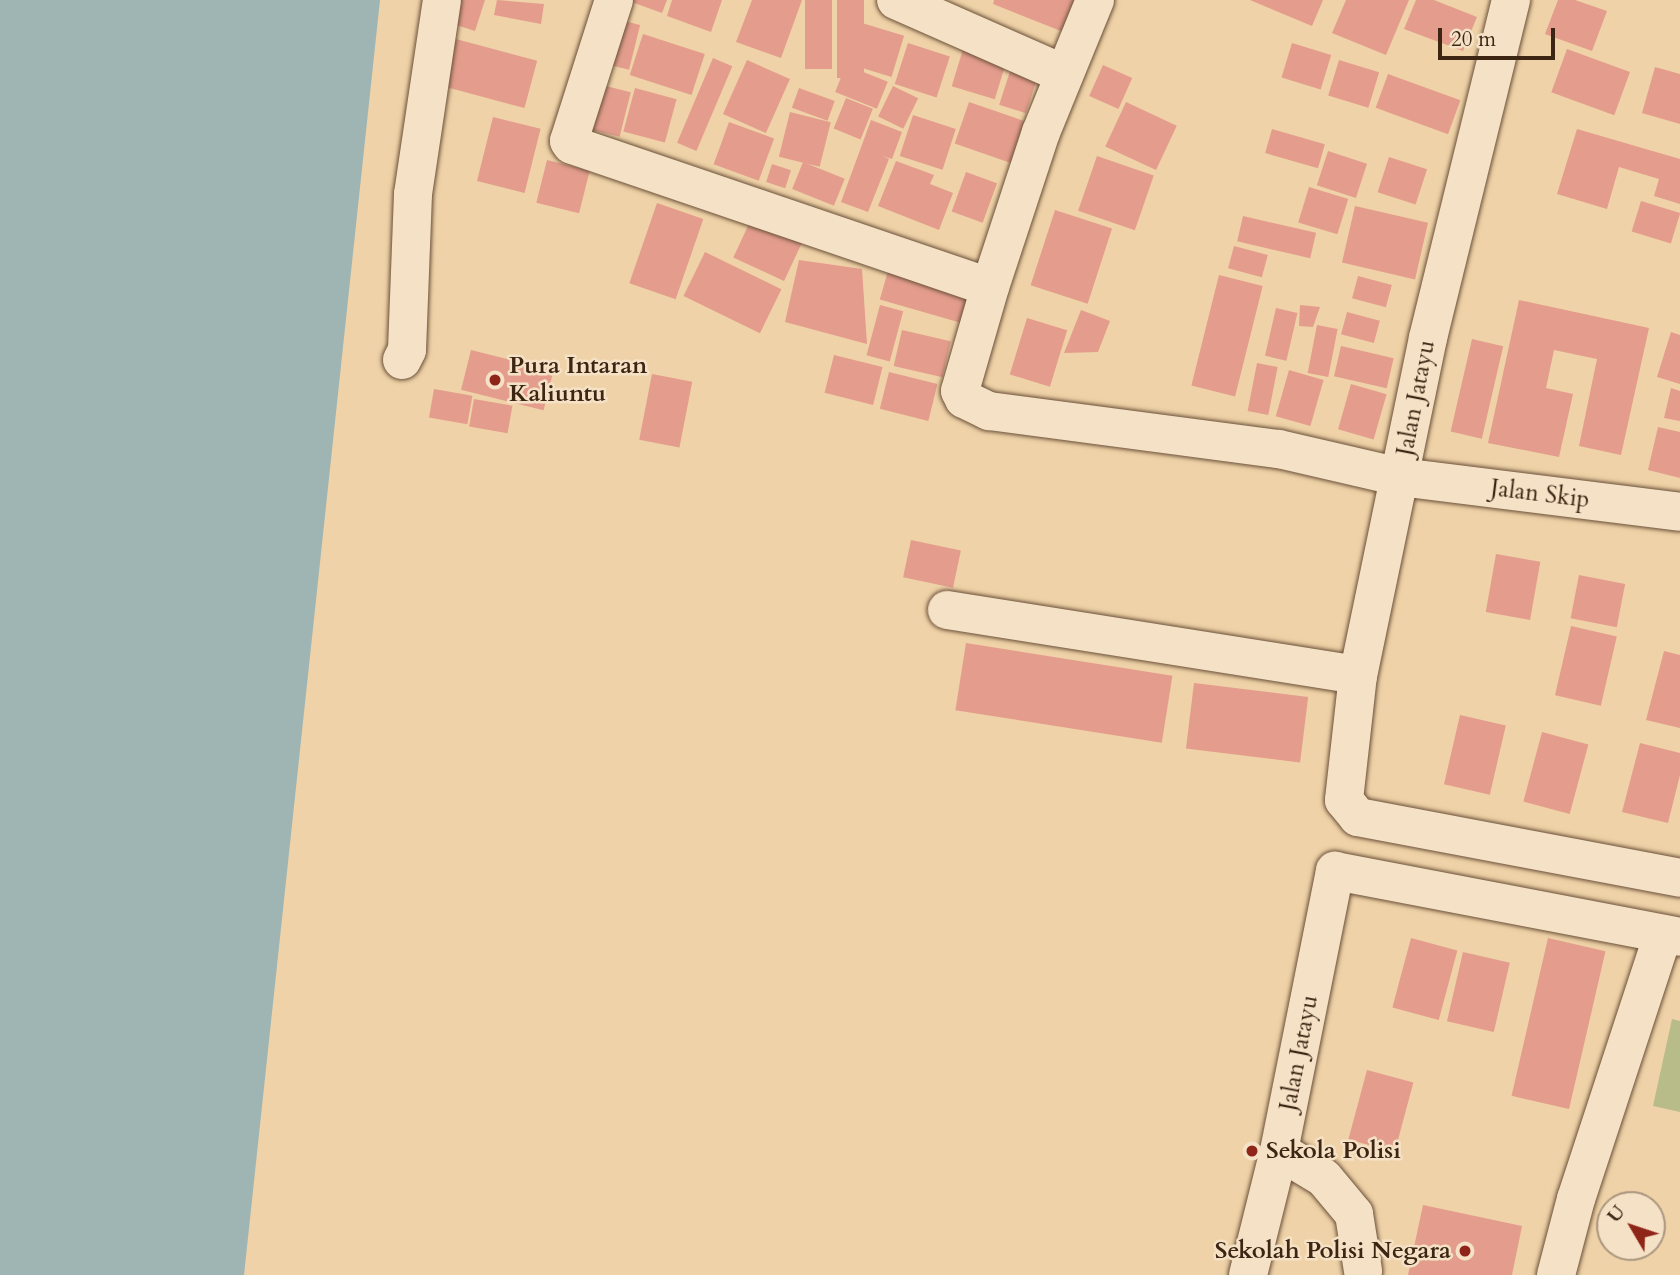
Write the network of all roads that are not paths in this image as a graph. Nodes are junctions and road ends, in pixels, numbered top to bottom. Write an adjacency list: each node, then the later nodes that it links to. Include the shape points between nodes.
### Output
1 (442, 0): 8 (street, via 413,194 407,350)
2 (614, 0): 7 (street, via 569,141 572,145)
3 (896, 0): 6 (street)
4 (1095, 0): 6 (street)
5 (1511, 0): 9 (street, Jalan Jatayu, via 1428,338)
6 (1063, 74): 7 (street)
7 (990, 287): 9 (street, Jalan Skip, via 960,391 972,404 989,411 1279,449)
8 (402, 360)
9 (1401, 477): 10 (street, Jalan Skip); 12 (street, Jalan Jatayu)
10 (1680, 512)
11 (947, 610): 12 (street)
12 (1358, 675): 13 (street, Jalan Jatayu, via 1344,800 1358,817)
13 (1680, 878)
14 (1671, 935): 15 (street, Jalan Jatayu, via 1335,871); 18 (street, via 1576,1199)
15 (1279, 1150): 16 (street, via 1324,1178 1354,1214); 17 (street, Jalan Jatayu)
16 (1363, 1271)
17 (1248, 1275)
18 (1556, 1275)

